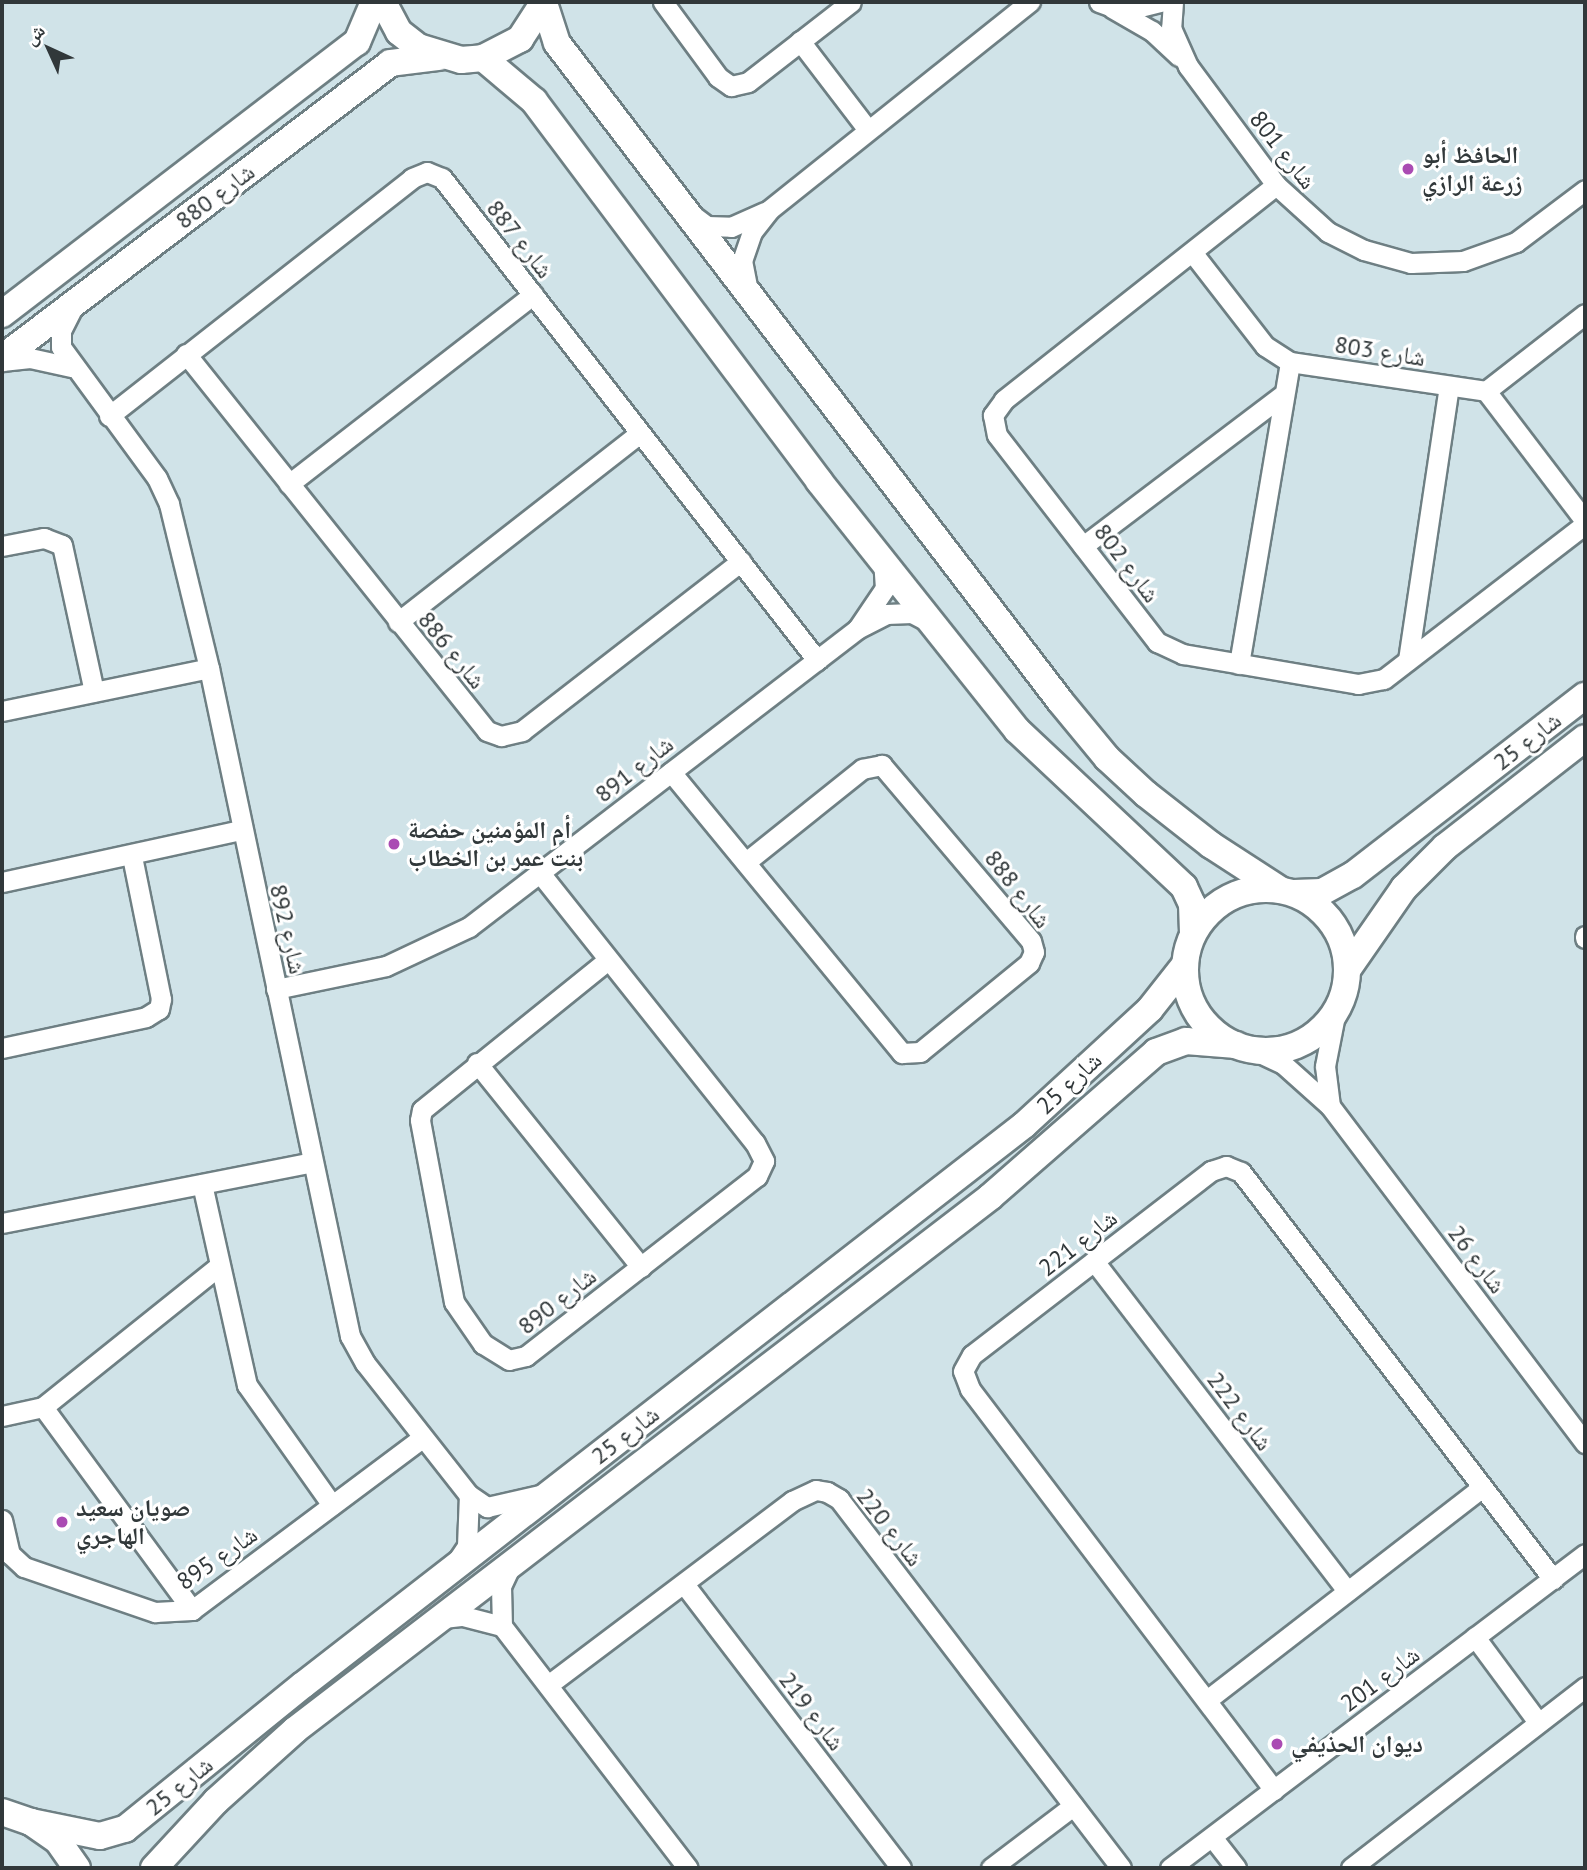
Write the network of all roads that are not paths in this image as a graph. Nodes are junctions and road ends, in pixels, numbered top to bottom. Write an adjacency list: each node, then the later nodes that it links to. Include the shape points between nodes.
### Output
1 (374, 2): 23 (street, شارع 880, via 357,42)
2 (383, 2): 11 (street, via 400,32)
3 (544, 2): 12 (street, via 520,38); 17 (street, via 557,43)
4 (663, 2): 10 (street, via 718,77 731,86 748,82)
5 (850, 2): 10 (street)
6 (1161, 2): 9 (street, via 1137,11)
7 (1173, 2): 13 (street, شارع 801, via 1171,28)
8 (1031, 4): 14 (street)
9 (1102, 4): 13 (street, شارع 801, via 1152,32)
10 (800, 41): 14 (street)
11 (439, 57): 12 (street, شارع 880); 21 (street, شارع 880, via 390,63)
12 (482, 58): 39 (street, via 534,101)
13 (1188, 66): 15 (street, شارع 801)
14 (867, 130): 18 (street)
15 (1276, 185): 16 (street, شارع 801, via 1328,232 1364,250 1412,263 1463,261 1516,242); 19 (street, شارع 802)
16 (1585, 190)
17 (681, 207): 18 (street, via 706,226 731,227); 22 (street)
18 (769, 210): 22 (street, via 752,232 742,261)
19 (1192, 251): 27 (street, شارع 803, via 1265,346); 37 (street, شارع 802, via 1004,400 993,415 997,435)
20 (533, 295): 25 (street, شارع 887, via 442,178 427,172 412,178); 33 (street, شارع 887); 34 (street)
21 (78, 300): 26 (street, شارع 880); 28 (street, شارع 892, via 61,331 61,347)
22 (755, 306): 57 (street, via 1107,758 1211,845)
23 (2, 314)
24 (1585, 314): 30 (street)
25 (186, 354): 32 (street, شارع 887); 34 (street, شارع 886)
26 (2, 359): 28 (street, via 30,358)
27 (1290, 362): 29 (street, شارع 803); 31 (street)
28 (71, 367): 32 (street, شارع 892)
29 (1449, 387): 30 (street, شارع 803); 44 (street)
30 (1486, 391): 35 (street)
31 (1281, 396): 37 (street); 45 (street)
32 (109, 416): 46 (street, شارع 892, via 157,478 169,504)
33 (639, 434): 38 (street, شارع 887); 40 (street)
34 (289, 484): 40 (street, شارع 886)
35 (1585, 523): 44 (street, شارع 802)
36 (2, 546): 47 (street, via 44,538 62,545)
37 (1083, 546): 45 (street, شارع 802, via 1167,650)
38 (741, 561): 40 (street, شارع 886, via 522,731 501,736 487,732); 43 (street, شارع 887)
39 (883, 561): 41 (street); 42 (street, شارع 891, via 884,588)
40 (398, 622)
41 (939, 628): 42 (street, شارع 891, via 912,613 886,614); 58 (street, via 1017,730 1184,887 1192,904)
42 (857, 629): 43 (street, شارع 891)
43 (817, 660): 51 (street, شارع 891)
44 (1408, 660): 45 (street, شارع 802, via 1384,679 1358,684)
45 (1240, 664)
46 (209, 668): 47 (street); 52 (street, شارع 892)
47 (94, 692): 49 (street)
48 (1585, 696): 57 (street, شارع 25, via 1353,875 1322,892)
49 (2, 711)
50 (1585, 738): 61 (street, شارع 25, via 1445,847 1404,888)
51 (671, 772): 54 (street, شارع 888); 55 (street, شارع 891)
52 (240, 830): 53 (street); 62 (street, شارع 892)
53 (132, 856): 56 (street); 64 (street, via 161,999 159,1009 146,1017)
54 (746, 862): 54 (street, شارع 888, via 897,1049 907,1055 920,1052 1029,963 1034,952 1031,941 882,765 862,769)
55 (540, 873): 59 (street, شارع 890); 62 (street, شارع 891, via 469,927 430,947 386,966)
56 (2, 882)
57 (1287, 891): 58 (street, via 1245,891 1214,906); 61 (street, via 1316,905 1333,923 1344,945)
58 (1193, 933): 60 (street)
59 (608, 960): 66 (street, شارع 890); 74 (street, شارع 890, via 764,1155 757,1177)
60 (1184, 966): 65 (street, via 1189,999 1208,1027); 70 (street, شارع 25, via 1150,1009 1024,1125)
61 (1347, 970): 63 (street)
62 (276, 989): 68 (street, شارع 892)
63 (1336, 1010): 65 (street, via 1301,1043 1278,1050); 67 (street, شارع 26, via 1325,1066)
64 (2, 1048)
65 (1245, 1048): 67 (street, شارع 26, via 1283,1064); 75 (street, شارع 25, via 1186,1041 1156,1052 990,1197)
66 (477, 1063): 74 (street); 74 (street, شارع 890, via 426,1104 420,1120 454,1301 483,1344 509,1360 526,1356)
67 (1330, 1106): 79 (street, شارع 26)
68 (312, 1162): 69 (street); 78 (street, شارع 892, via 350,1336)
69 (202, 1184): 71 (street); 73 (street)
70 (920, 1207): 75 (street, via 910,1229 790,1322 790,1336); 80 (street, شارع 25)
71 (2, 1223)
72 (1094, 1261): 81 (street, شارع 221, via 1211,1171 1234,1168); 90 (street, شارع 222); 97 (street, شارع 221, via 972,1356 963,1371 965,1380)
73 (218, 1267): 76 (street); 83 (street, via 247,1385)
74 (641, 1267)
75 (801, 1342): 86 (street, شارع 25)
76 (43, 1407): 77 (street); 91 (street)
77 (2, 1416)
78 (422, 1438): 82 (street, شارع 892); 83 (street, شارع 895)
79 (1585, 1443)
80 (563, 1483): 82 (street, via 519,1503 488,1507); 86 (street, via 579,1497 573,1507 524,1548); 88 (street, شارع 25)
81 (1481, 1488): 87 (street, شارع 221); 90 (street)
82 (469, 1495): 88 (street, via 467,1546)
83 (332, 1505): 91 (street, شارع 895)
84 (2, 1520): 91 (street, شارع 895, via 9,1554 23,1567 155,1612)
85 (1585, 1554): 87 (street, شارع 201)
86 (510, 1567): 92 (street, شارع 25); 93 (street, via 501,1586)
87 (1553, 1579): 94 (street, شارع 201)
88 (442, 1580): 101 (street, شارع 25, via 125,1829 100,1836)
89 (684, 1584): 95 (street, شارع 220); 100 (street, شارع 220, via 798,1497 816,1490 827,1492 839,1499); 106 (street, شارع 219)
90 (1347, 1591): 97 (street)
91 (192, 1609)
92 (443, 1618): 93 (street, via 463,1616); 104 (street, شارع 25, via 256,1763)
93 (502, 1626): 95 (street)
94 (1475, 1637): 98 (street); 99 (street, شارع 201)
95 (548, 1685): 105 (street)
96 (1585, 1687): 98 (street)
97 (1207, 1699): 99 (street, شارع 221)
98 (1538, 1722): 111 (street)
99 (1274, 1790): 102 (street, شارع 201)
100 (1073, 1806): 107 (street); 108 (street, شارع 220)
101 (11, 1814): 103 (street, via 58,1841)
102 (1212, 1837): 109 (street, شارع 201); 110 (street)
103 (77, 1868)
104 (154, 1868)
105 (688, 1868)
106 (901, 1868)
107 (991, 1868)
108 (1121, 1868)
109 (1170, 1868)
110 (1236, 1868)
111 (1351, 1868)

